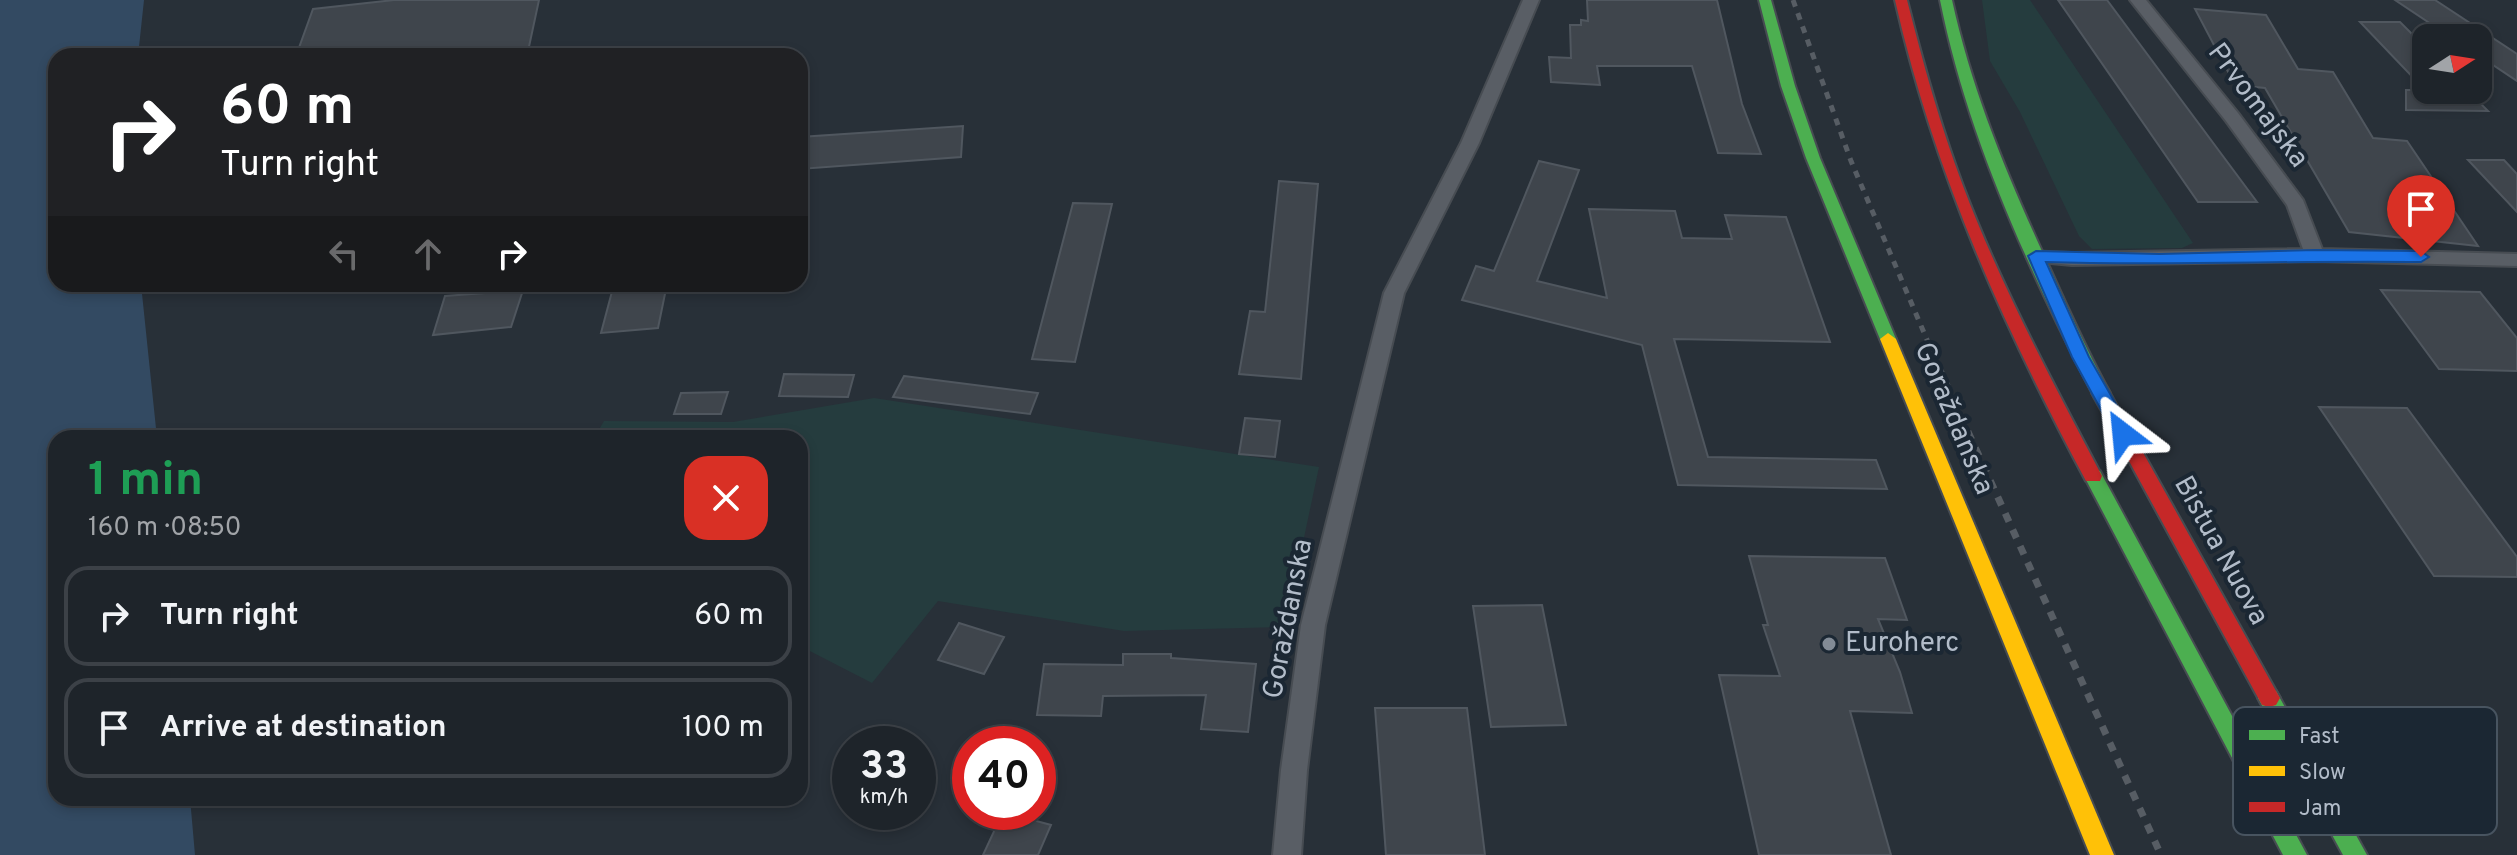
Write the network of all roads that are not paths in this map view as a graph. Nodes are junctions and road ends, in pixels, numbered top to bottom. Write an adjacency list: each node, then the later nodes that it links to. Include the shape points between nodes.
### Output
1 (1531, 0): 16 (street, Goraždanska, via 1470,143 1394,293 1313,625)
2 (1765, 0): 17 (main road, Goraždanska, via 1813,158)
3 (1883, 0): 8 (main road)
4 (1901, 0): 8 (main road)
5 (1914, 0): 8 (main road)
6 (1946, 0): 10 (main road, Bistua Nuova, via 1955,49 1989,151)
7 (2138, 0): 9 (street, Prvomajska, via 2296,204)
8 (1906, 35): 13 (main road, via 1963,209 2037,372)
9 (2315, 255): 10 (street, via 2159,260); 11 (street)
10 (2036, 256): 12 (main road, Bistua Nuova, via 2081,357)
11 (2517, 260)
12 (2274, 707)
13 (2233, 739)
14 (2284, 835): 18 (main road)
15 (2344, 835): 19 (main road, Bistua Nuova)
16 (1287, 855)
17 (2102, 855)
18 (2295, 855)
19 (2355, 855)

